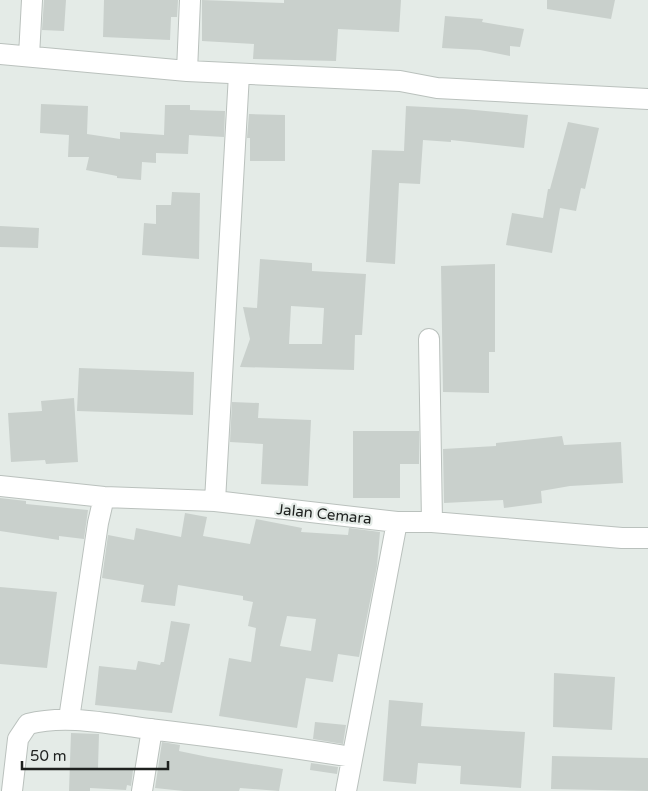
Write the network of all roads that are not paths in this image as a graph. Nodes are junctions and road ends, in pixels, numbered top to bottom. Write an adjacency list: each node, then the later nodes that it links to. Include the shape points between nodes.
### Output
1 (32, 0): 4 (street)
2 (190, 0): 5 (street)
3 (0, 54): 4 (street)
4 (29, 56): 5 (street)
5 (186, 71): 6 (street)
6 (239, 74): 7 (street, via 400,81 437,88); 11 (street)
7 (648, 99)
8 (429, 339): 13 (street)
9 (0, 486): 10 (street, Jalan Cemara)
10 (104, 497): 11 (street, Jalan Cemara); 15 (street)
11 (215, 501): 12 (street, Jalan Cemara)
12 (397, 522): 13 (street, Jalan Cemara); 17 (street)
13 (432, 522): 14 (street, Jalan Cemara)
14 (648, 538)
15 (69, 719): 16 (street); 18 (street, via 28,724 21,732)
16 (152, 729): 17 (street); 19 (street)
17 (352, 757): 20 (street)
18 (12, 791)
19 (142, 791)
20 (346, 791)

